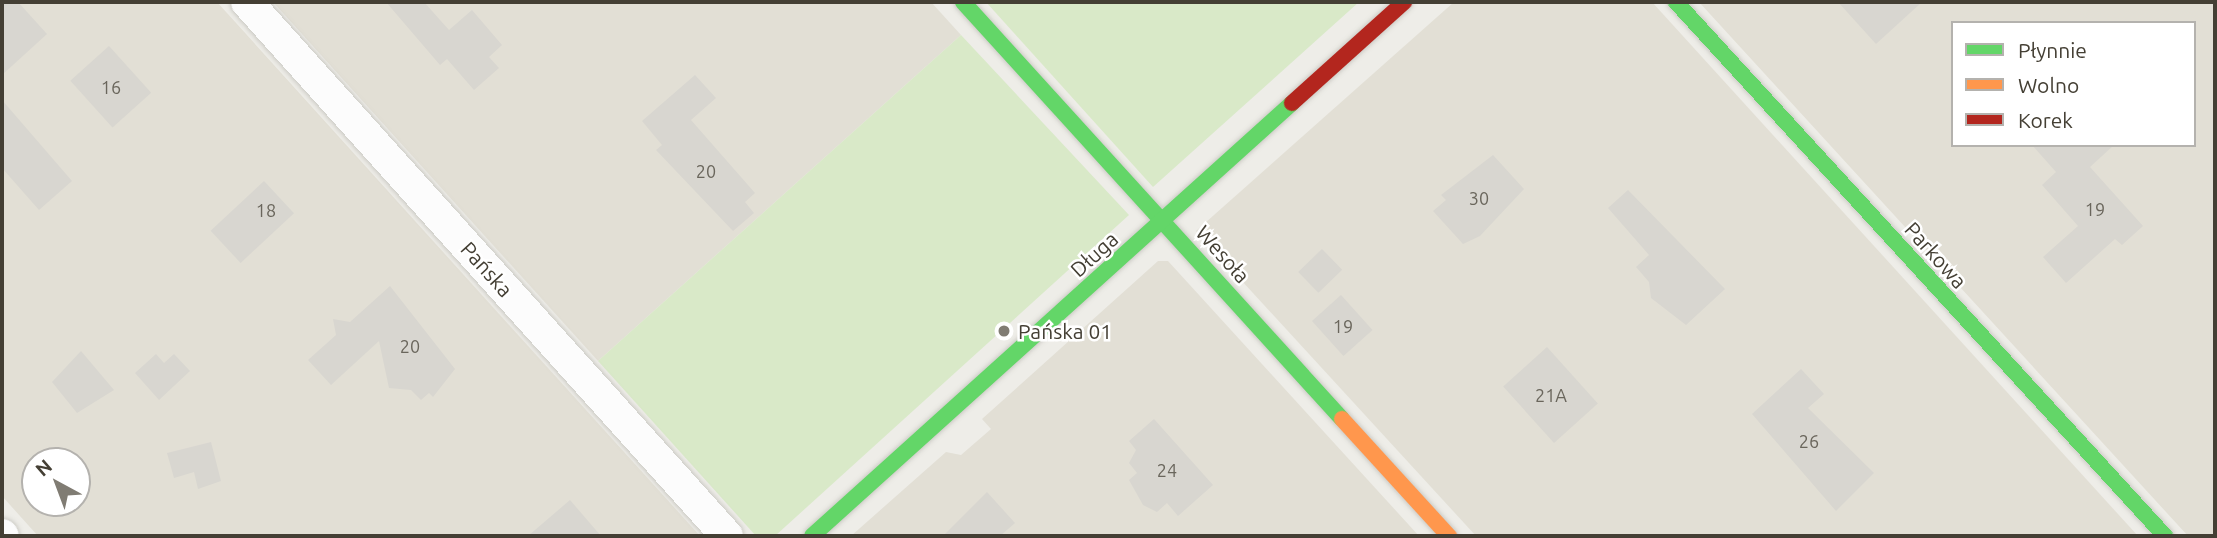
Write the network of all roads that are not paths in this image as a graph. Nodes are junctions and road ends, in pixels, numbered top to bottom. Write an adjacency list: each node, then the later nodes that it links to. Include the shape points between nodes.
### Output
1 (247, 2): 6 (street, Pańska)
2 (963, 2): 5 (street, Wesoła)
3 (1404, 2): 5 (street, Długa)
4 (1676, 2): 9 (street, Parkowa)
5 (1164, 219): 7 (street, Długa); 8 (street, Wesoła)
6 (727, 536)
7 (812, 536)
8 (1449, 536)
9 (2165, 536)

